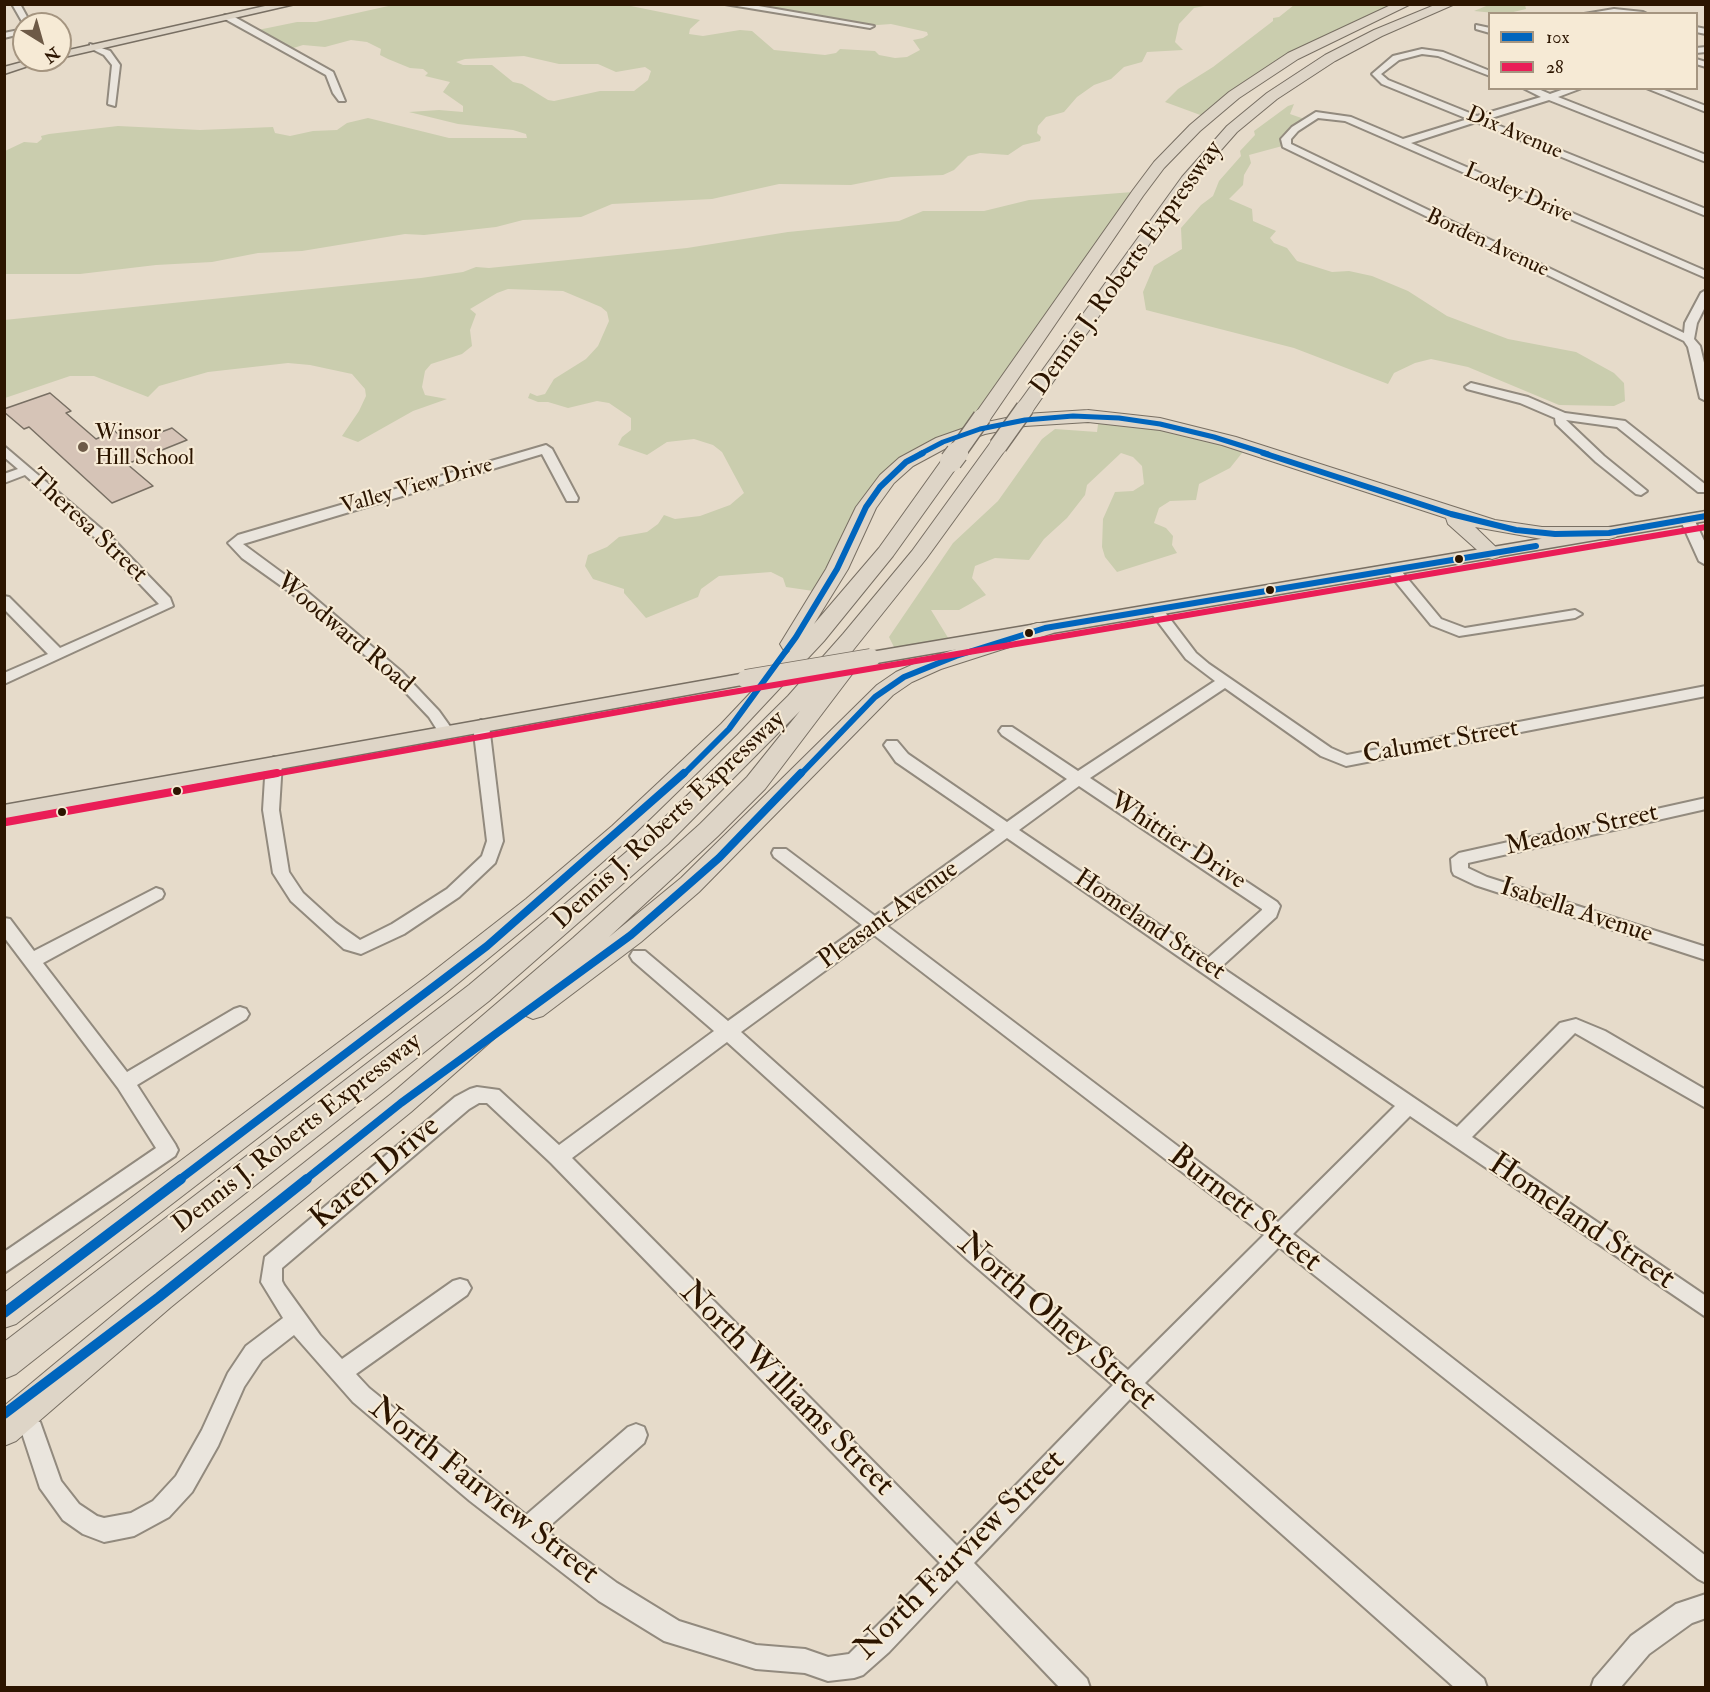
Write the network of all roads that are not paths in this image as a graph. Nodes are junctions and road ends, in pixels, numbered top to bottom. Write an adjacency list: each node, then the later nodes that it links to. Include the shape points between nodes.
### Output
1 (290, 4): 7 (main road)
2 (729, 4): 8 (street)
3 (1405, 4): 56 (highway, Dennis J. Roberts Expressway, bridge, via 1293,56 1234,95 1159,165 859,586)
4 (1449, 4): 46 (highway, Dennis J. Roberts Expressway, bridge, via 1330,58 1272,96 1226,135 1182,187)
5 (1605, 12): 6 (street)
6 (1624, 12)
7 (228, 17): 11 (main road); 18 (street, via 330,74)
8 (870, 26)
9 (1479, 27): 10 (street)
10 (1488, 30)
11 (93, 46): 12 (main road); 19 (street, via 107,53 116,65)
12 (72, 52)
13 (1488, 73): 22 (street, Dix Avenue, via 1426,51 1396,58 1377,76)
14 (1532, 90): 17 (street)
15 (1572, 90): 17 (street)
16 (1655, 90): 20 (street)
17 (1550, 98): 22 (street); 24 (street)
18 (342, 99)
19 (112, 104)
20 (1706, 109)
21 (1331, 115): 23 (street, Loxley Drive); 28 (street, Borden Avenue, via 1308,118 1286,139 1288,148)
22 (1480, 120): 23 (street); 25 (street, Dix Avenue)
23 (1404, 142): 26 (street, Loxley Drive)
24 (1706, 159)
25 (1706, 213)
26 (1706, 275)
27 (1706, 293): 28 (street, via 1691,323)
28 (1688, 339): 30 (street, via 1694,346)
29 (1471, 387): 31 (street, via 1524,400)
30 (1706, 398)
31 (1562, 416): 35 (street, via 1621,424); 36 (street, via 1560,421 1600,459)
32 (4, 450): 33 (street, Theresa Street)
33 (27, 470): 34 (street); 51 (street, Theresa Street, via 107,541 166,606)
34 (4, 479)
35 (1703, 489)
36 (1641, 491)
37 (572, 498): 42 (street, Valley View Drive, via 546,449)
38 (1419, 503): 41 (highway, via 1516,531 1555,534); 43 (highway, via 1456,521); 56 (highway, via 1221,439 1147,422 1057,417 966,433 918,454 880,487 815,608)
39 (1706, 516): 40 (main road)
40 (1688, 519): 41 (main road); 44 (street)
41 (1610, 528): 43 (main road)
42 (235, 543): 58 (street, Woodward Road, via 397,675)
43 (1492, 553): 45 (main road)
44 (1706, 561)
45 (1393, 570): 48 (main road); 49 (street, via 1436,622 1464,633)
46 (898, 582): 79 (highway, via 839,680 756,783 583,945); 92 (highway, Dennis J. Roberts Expressway, via 773,725 601,891 478,993)
47 (4, 600): 51 (street)
48 (1156, 610): 50 (main road); 53 (street, Calumet Street, via 1191,656)
49 (1575, 614)
50 (1045, 628): 55 (main road, bridge); 79 (highway, via 933,664 885,690 719,858 661,910 588,968)
51 (58, 655): 52 (street)
52 (4, 679)
53 (1224, 682): 54 (street, Calumet Street, via 1326,752 1346,761); 61 (street, Pleasant Avenue)
54 (1706, 691)
55 (481, 725): 58 (main road); 60 (street, via 495,841 489,859 453,893 370,943 356,947 297,897 281,873 271,810)
56 (729, 729): 83 (highway, Dennis J. Roberts Expressway, via 621,832 487,946)
57 (1008, 731): 61 (street, Whittier Drive)
58 (446, 732): 60 (main road)
59 (892, 744): 64 (street, Homeland Street, via 902,758)
60 (274, 762): 63 (main road)
61 (1079, 778): 64 (street, Pleasant Avenue); 73 (street, Whittier Drive, via 1271,906 1270,913)
62 (1706, 804): 66 (street, Meadow Street)
63 (4, 812)
64 (1008, 831): 69 (street, Pleasant Avenue); 73 (street, Homeland Street)
65 (780, 853): 69 (street, Burnett Street)
66 (1458, 859): 70 (street, Isabella Avenue, via 1460,871 1481,881)
67 (156, 894): 72 (street)
68 (4, 924): 72 (street)
69 (875, 926): 75 (street, Pleasant Avenue); 84 (street, Burnett Street)
70 (1706, 954)
71 (639, 956): 75 (street, North Olney Street)
72 (31, 961): 76 (street)
73 (1209, 967): 80 (street, Homeland Street)
74 (240, 1014): 76 (street)
75 (727, 1033): 82 (street, Pleasant Avenue); 94 (street, North Olney Street, via 789,1084 975,1254)
76 (125, 1083): 85 (street, via 168,1150)
77 (492, 1096): 82 (street, North Williams Street); 86 (street, Karen Drive, via 477,1095 462,1103 272,1264)
78 (1706, 1100): 81 (street, via 1576,1026 1566,1028)
79 (401, 1103): 95 (highway, via 159,1297)
80 (1409, 1104): 81 (street, Homeland Street); 84 (street, North Fairview Street)
81 (1458, 1138): 89 (street, Homeland Street)
82 (558, 1157): 98 (street, North Williams Street)
83 (170, 1187): 88 (highway); 90 (highway, Dennis J. Roberts Expressway)
84 (1278, 1234): 94 (street, North Fairview Street); 99 (street, Burnett Street)
85 (4, 1264)
86 (270, 1270): 91 (street, North Fairview Street, via 271,1282)
87 (460, 1288): 93 (street)
88 (4, 1296)
89 (1706, 1308)
90 (4, 1313)
91 (297, 1320): 93 (street, North Fairview Street); 95 (street, via 255,1353 236,1380 184,1484 161,1509 134,1524 104,1530 70,1512)
92 (4, 1363)
93 (340, 1373): 97 (street, North Fairview Street, via 405,1434)
94 (1129, 1384): 98 (street, North Fairview Street); 102 (street, North Olney Street)
95 (14, 1424)
96 (636, 1435): 97 (street)
97 (527, 1530): 98 (street, North Fairview Street, via 608,1592 673,1632 756,1657 805,1661 828,1669 854,1666)
98 (957, 1563): 101 (street, North Williams Street)
99 (1706, 1571)
100 (1706, 1606): 103 (street, via 1685,1613 1640,1645)
101 (1078, 1688)
102 (1475, 1688)
103 (1603, 1688)

